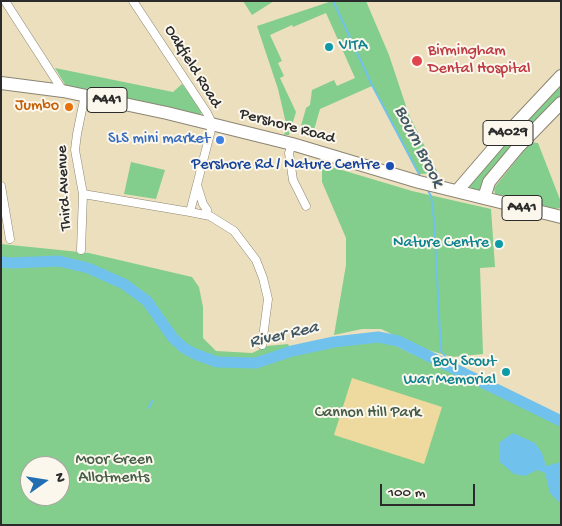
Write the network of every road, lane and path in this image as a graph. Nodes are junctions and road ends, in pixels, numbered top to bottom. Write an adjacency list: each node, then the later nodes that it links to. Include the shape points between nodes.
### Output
1 (5, 1): 5 (street)
2 (133, 1): 8 (street, Oakfield Road, via 207,113)
3 (561, 76): 9 (main road, A4029)
4 (1, 83): 5 (main road, Pershore Road / A441)
5 (63, 91): 6 (main road, Pershore Road / A441)
6 (85, 95): 8 (main road, Pershore Road / A441); 15 (street, Third Avenue, via 75,150)
7 (561, 103): 11 (main road, A4029)
8 (211, 124): 10 (main road, Pershore Road / A441); 12 (street)
9 (508, 133): 11 (main road); 14 (main road, A4029)
10 (292, 144): 14 (main road, Pershore Road / A441); 17 (street, via 289,153 293,180)
11 (519, 146): 16 (main road, A4029, via 489,182)
12 (197, 183): 18 (street); 19 (street)
13 (1, 186): 21 (street)
14 (457, 192): 16 (main road, Pershore Road / A441)
15 (83, 194): 19 (street); 22 (street, Third Avenue)
16 (484, 198): 20 (main road, Pershore Road / A441)
17 (306, 206)
18 (208, 210)
19 (190, 212): 23 (street, via 210,216 234,232 256,260 268,299)
20 (561, 217)
21 (10, 240)
22 (81, 250)
23 (262, 345)

